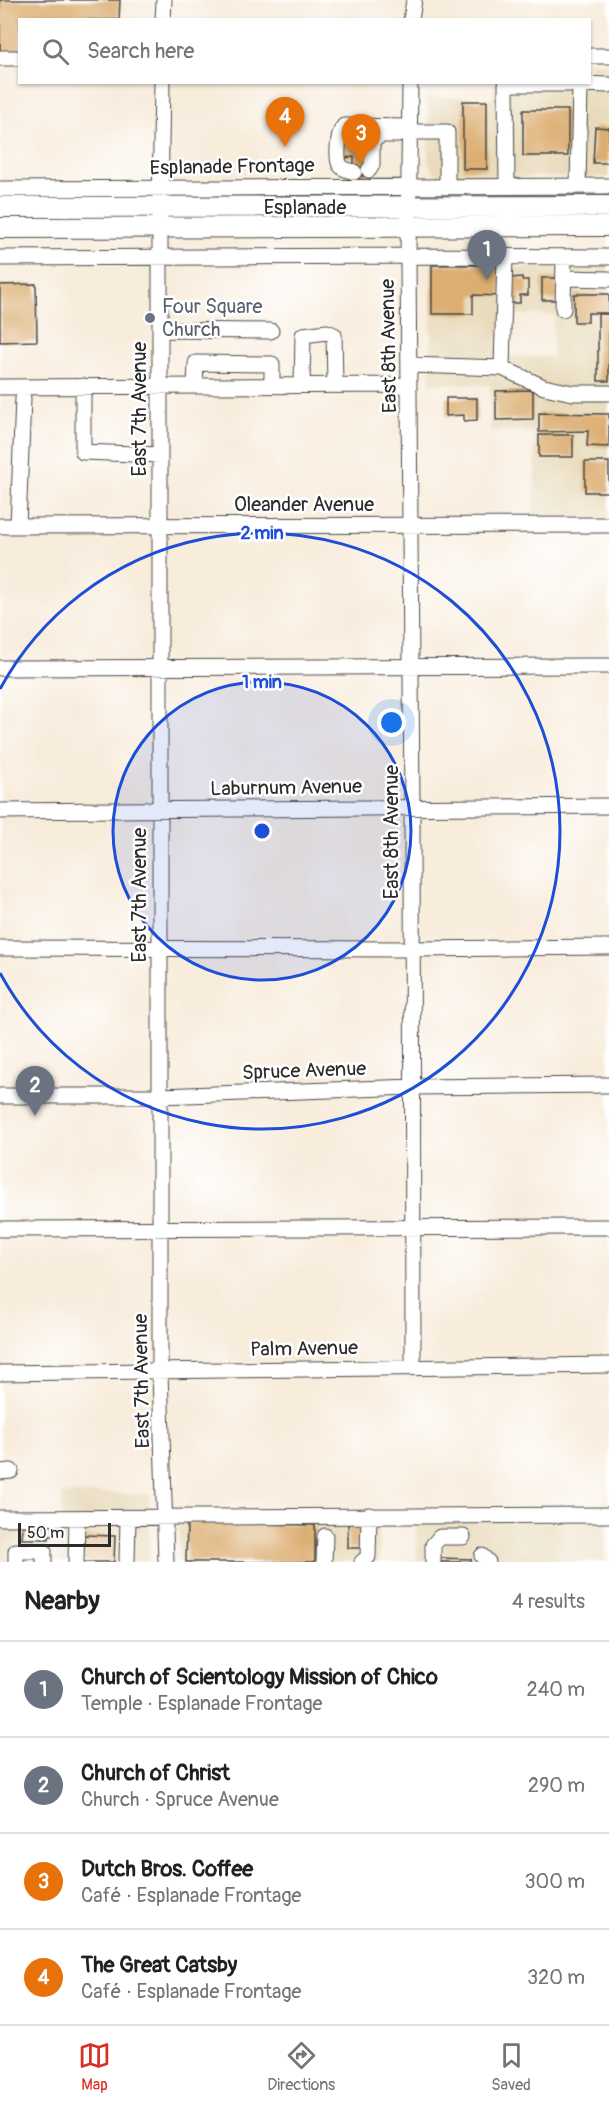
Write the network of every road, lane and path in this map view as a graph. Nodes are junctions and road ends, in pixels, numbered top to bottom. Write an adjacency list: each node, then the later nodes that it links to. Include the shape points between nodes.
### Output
1 (164, 0): 4 (street)
2 (405, 0): 5 (street)
3 (414, 0): 6 (street)
4 (163, 18)
5 (410, 18)
6 (410, 18)
7 (591, 56): 8 (street)
8 (609, 56)
9 (0, 58): 10 (street)
10 (18, 58)
11 (162, 84): 22 (street, East 7th Avenue)
12 (410, 84): 15 (street, East 8th Avenue)
13 (580, 84): 14 (street); 18 (street, via 506,84); 19 (street)
14 (609, 85)
15 (409, 131): 15 (street, via 375,138 372,165 361,171 340,165 339,135 344,126); 16 (street, East 8th Avenue); 17 (street, via 447,132)
16 (409, 185): 17 (street, Esplanade Frontage); 22 (street, Esplanade Frontage); 25 (street, East 8th Avenue)
17 (447, 186): 18 (street, Esplanade Frontage)
18 (507, 186): 19 (street, Esplanade Frontage)
19 (578, 186): 20 (street, Esplanade Frontage)
20 (609, 186)
21 (0, 189): 22 (street, Esplanade Frontage)
22 (160, 197): 24 (main road, Esplanade); 25 (main road, Esplanade); 28 (street, East 7th Avenue)
23 (609, 206): 25 (main road, Esplanade)
24 (0, 207)
25 (409, 217): 26 (main road, Esplanade); 28 (main road, Esplanade); 29 (street, East 8th Avenue)
26 (609, 226)
27 (0, 228): 28 (main road, Esplanade)
28 (160, 228): 31 (street, East 7th Avenue)
29 (408, 256): 30 (street); 31 (street); 40 (street, East 8th Avenue)
30 (505, 256): 32 (street); 41 (street)
31 (161, 257): 34 (street); 38 (street, East 7th Avenue)
32 (564, 257): 33 (street); 35 (street)
33 (609, 257)
34 (0, 258)
35 (564, 278): 36 (street); 37 (street)
36 (609, 279)
37 (563, 309)
38 (160, 330): 39 (street); 46 (street, East 7th Avenue)
39 (271, 331)
40 (409, 365): 41 (street); 45 (street, East 8th Avenue)
41 (502, 368): 50 (street, via 544,387 573,393)
42 (273, 385): 43 (street); 47 (street); 47 (street, via 273,364 196,363)
43 (302, 385): 44 (street); 44 (street, via 303,335 327,332 334,335)
44 (335, 385): 45 (street)
45 (409, 385): 53 (street, East 8th Avenue)
46 (160, 386): 47 (street); 49 (street); 52 (street, East 7th Avenue)
47 (195, 386)
48 (0, 387): 49 (street)
49 (83, 387): 52 (street, via 82,452)
50 (609, 393)
51 (22, 398): 56 (street)
52 (160, 455): 57 (street, East 7th Avenue)
53 (410, 524): 54 (street, Oleander Avenue); 57 (street, Oleander Avenue); 59 (street, East 8th Avenue)
54 (609, 525)
55 (0, 526): 56 (street, Oleander Avenue)
56 (18, 526): 57 (street, Oleander Avenue)
57 (160, 526): 61 (street, East 7th Avenue)
58 (609, 666): 59 (street)
59 (411, 667): 61 (street); 62 (street, East 8th Avenue)
60 (0, 668): 61 (street)
61 (160, 668): 64 (street, East 7th Avenue)
62 (412, 806): 63 (street, Laburnum Avenue); 64 (street, Laburnum Avenue); 69 (street, East 8th Avenue)
63 (609, 806)
64 (160, 811): 65 (street, Laburnum Avenue); 68 (street, East 7th Avenue)
65 (0, 812)
66 (609, 947): 69 (street)
67 (0, 948): 68 (street)
68 (160, 948): 69 (street); 73 (street, East 7th Avenue)
69 (412, 949): 71 (street, East 8th Avenue)
70 (609, 1085): 71 (street, Spruce Avenue)
71 (413, 1087): 73 (street, Spruce Avenue); 75 (street, East 8th Avenue)
72 (0, 1096): 73 (street, Spruce Avenue)
73 (160, 1096): 74 (street, East 7th Avenue)
74 (160, 1227): 75 (street); 77 (street); 80 (street, East 7th Avenue)
75 (413, 1227): 76 (street); 79 (street, East 8th Avenue)
76 (609, 1227)
77 (0, 1229)
78 (609, 1365): 79 (street, Palm Avenue)
79 (413, 1367): 80 (street, Palm Avenue)
80 (160, 1372): 81 (street, Palm Avenue); 87 (street, East 7th Avenue)
81 (0, 1373)
82 (369, 1515): 83 (street); 87 (street); 96 (street, via 368,1557)
83 (609, 1515)
84 (0, 1518): 85 (street)
85 (77, 1518): 86 (street); 92 (street)
86 (128, 1518): 87 (street); 93 (street)
87 (165, 1518): 94 (street, East 7th Avenue)
88 (325, 1536): 95 (street)
89 (463, 1537): 97 (street, via 440,1537 433,1545)
90 (16, 1562): 91 (street, via 16,1551 44,1551)
91 (44, 1562)
92 (76, 1562)
93 (127, 1562)
94 (166, 1562)
95 (324, 1562)
96 (362, 1562)
97 (433, 1562)

